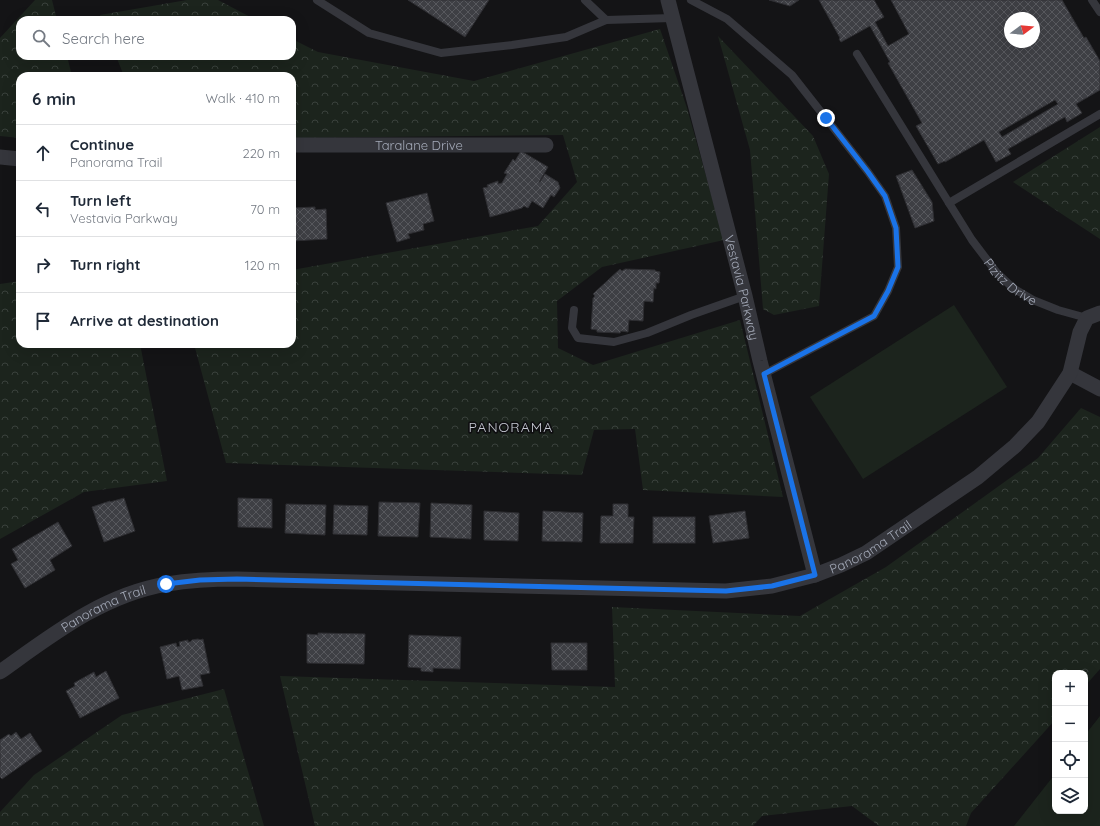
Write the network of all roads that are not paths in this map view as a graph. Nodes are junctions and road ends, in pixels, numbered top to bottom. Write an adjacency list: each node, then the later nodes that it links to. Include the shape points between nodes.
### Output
1 (317, 0): 8 (lane, via 369,33 441,53 566,37)
2 (585, 0): 8 (lane)
3 (668, 0): 7 (street, Vestavia Parkway)
4 (691, 0): 20 (lane, via 727,20 792,75 885,196 896,228 898,267 874,316)
5 (1092, 0): 6 (lane)
6 (1100, 12)
7 (672, 18): 8 (lane); 16 (street, Vestavia Parkway)
8 (606, 20)
9 (857, 54): 15 (lane, Pizitz Drive)
10 (1100, 114): 15 (lane)
11 (296, 145): 12 (street, Taralane Drive)
12 (546, 145)
13 (0, 157): 14 (street)
14 (16, 159)
15 (949, 203): 18 (lane, Pizitz Drive, via 972,240 997,273 1013,288 1058,310)
16 (745, 296): 17 (lane, via 647,333 614,342 578,338 572,328); 20 (street, Vestavia Parkway)
17 (574, 310)
18 (1093, 316): 19 (street, Panorama Trail, via 1080,332)
19 (1070, 373): 21 (street); 22 (street, Panorama Trail, via 1038,422 1015,446 978,477 866,553)
20 (764, 374): 22 (street, Vestavia Parkway)
21 (1100, 389)
22 (815, 575): 23 (street, Panorama Trail, via 772,586 726,591 237,579 166,584 131,593 68,624)
23 (0, 672)

